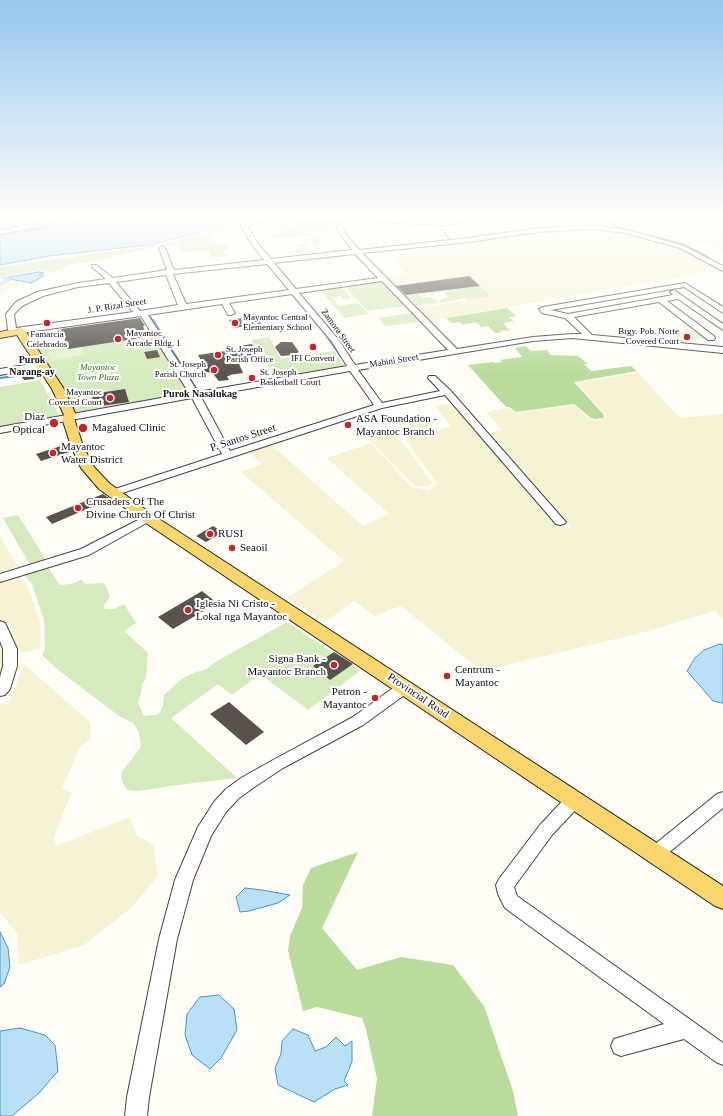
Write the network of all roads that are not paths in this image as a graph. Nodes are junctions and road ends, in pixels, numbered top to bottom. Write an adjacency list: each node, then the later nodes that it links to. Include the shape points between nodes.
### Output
1 (99, 270): 8 (street)
2 (169, 270): 6 (street)
3 (196, 270): 6 (street)
4 (276, 270): 10 (street, Zamora Street)
5 (375, 270): 7 (street)
6 (170, 273): 8 (street); 14 (street)
7 (384, 279): 10 (street, J. P. Rizal Street); 27 (street)
8 (110, 280): 16 (street); 20 (street, via 57,289 27,299 11,312 10,317)
9 (668, 287): 11 (street); 15 (street, via 689,286); 18 (street, via 543,309)
10 (294, 291): 13 (street, J. P. Rizal Street); 29 (street, Zamora Street, via 335,341)
11 (680, 296): 12 (street); 19 (street)
12 (660, 300): 18 (street); 24 (street)
13 (224, 301): 14 (street, J. P. Rizal Street); 17 (street)
14 (183, 306): 16 (street, J. P. Rizal Street)
15 (723, 311)
16 (140, 313): 20 (street, J. P. Rizal Street); 33 (street)
17 (231, 313)
18 (568, 316): 23 (street)
19 (723, 328)
20 (16, 331): 21 (main road); 28 (main road)
21 (0, 335)
22 (723, 335): 24 (street)
23 (590, 338): 25 (street, Mabini Street); 27 (street, Mabini Street, via 548,337)
24 (711, 338): 25 (street)
25 (683, 346): 26 (street, Mabini Street)
26 (723, 350)
27 (454, 351): 29 (street, Mabini Street)
28 (40, 366): 30 (street); 35 (main road, Provincial Road, via 56,391 63,417)
29 (352, 368): 33 (street, Mabini Street); 34 (street, Zamora Street)
30 (0, 372)
31 (432, 378): 32 (street)
32 (446, 392): 34 (street, P. Santos Street); 40 (street)
33 (195, 395): 35 (street, Mabini Street); 37 (street)
34 (380, 406): 37 (street, P. Santos Street)
35 (68, 418): 36 (street, Mabini Street); 38 (main road, Provincial Road, via 75,441 88,468 97,480)
36 (0, 430)
37 (227, 455): 38 (street, P. Santos Street)
38 (113, 493): 39 (main road, Provincial Road)
39 (148, 518): 41 (street, via 85,552); 43 (main road, Provincial Road)
40 (560, 522)
41 (0, 578)
42 (0, 626): 44 (street, via 10,649 5,685)
43 (405, 687): 46 (main road, Provincial Road); 52 (street, via 358,721 247,783 232,794 204,832 184,880 168,939)
44 (0, 691)
45 (723, 799): 47 (street)
46 (574, 800): 47 (main road, Provincial Road); 49 (street, via 546,830 520,864 505,886 507,894 511,902 619,982)
47 (655, 854): 48 (main road, Provincial Road)
48 (723, 899)
49 (687, 1028): 50 (street); 51 (street)
50 (621, 1046)
51 (723, 1056)
52 (136, 1116)

